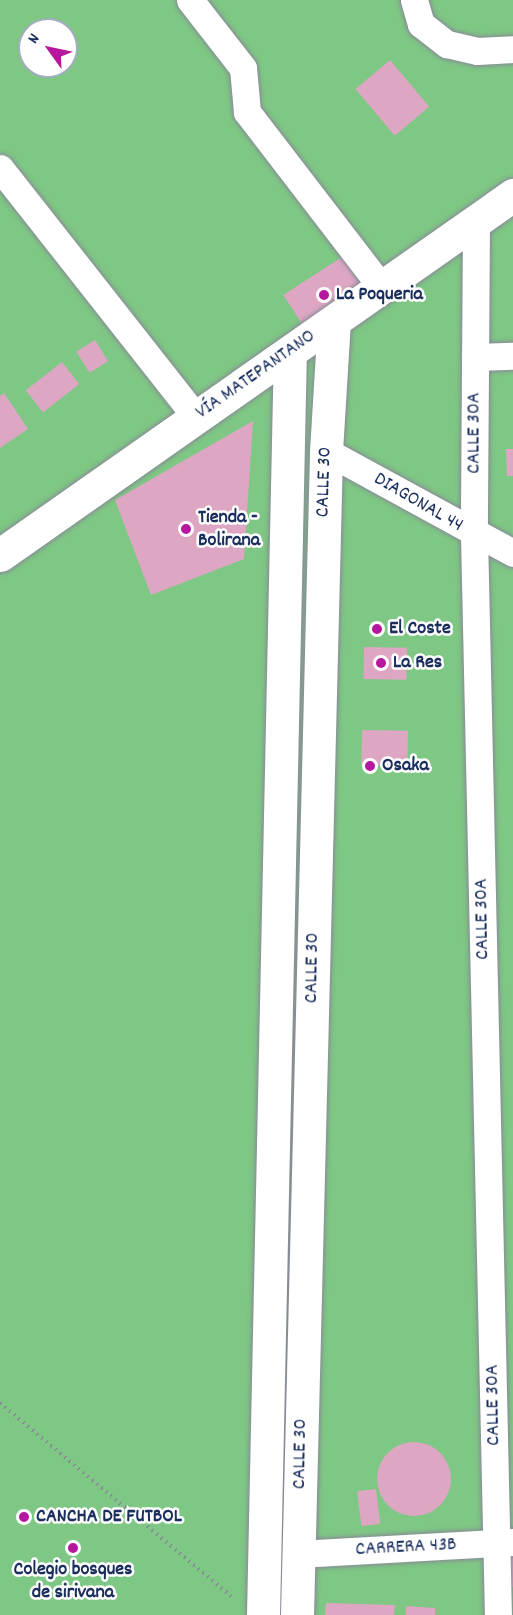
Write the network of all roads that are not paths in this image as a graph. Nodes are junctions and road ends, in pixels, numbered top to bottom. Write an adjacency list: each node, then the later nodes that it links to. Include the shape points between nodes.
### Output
1 (190, 0): 7 (street, via 243,68 247,112)
2 (414, 0): 3 (street, via 421,24 447,44 477,51)
3 (513, 49)
4 (0, 168): 12 (street)
5 (513, 195): 6 (main road, VÍA MATEPANTANO)
6 (476, 224): 7 (main road, VÍA MATEPANTANO); 11 (street, CALLE 30A)
7 (382, 288): 8 (main road, VÍA MATEPANTANO)
8 (334, 321): 9 (main road, VÍA MATEPANTANO); 13 (main road, CALLE 30)
9 (290, 352): 12 (main road, VÍA MATEPANTANO); 19 (main road, CALLE 30)
10 (513, 356): 11 (street)
11 (475, 357): 14 (street, CALLE 30A)
12 (196, 417): 16 (main road, VÍA MATEPANTANO)
13 (326, 451): 14 (street, DIAGONAL 44); 18 (main road, CALLE 30)
14 (474, 535): 15 (street, DIAGONAL 44); 17 (street, CALLE 30A)
15 (513, 553)
16 (0, 555)
17 (505, 1542): 18 (street, CARRERA 43B); 21 (street, CALLE 30A)
18 (298, 1554): 20 (main road, CALLE 30)
19 (250, 1608)
20 (297, 1615)
21 (498, 1615)

